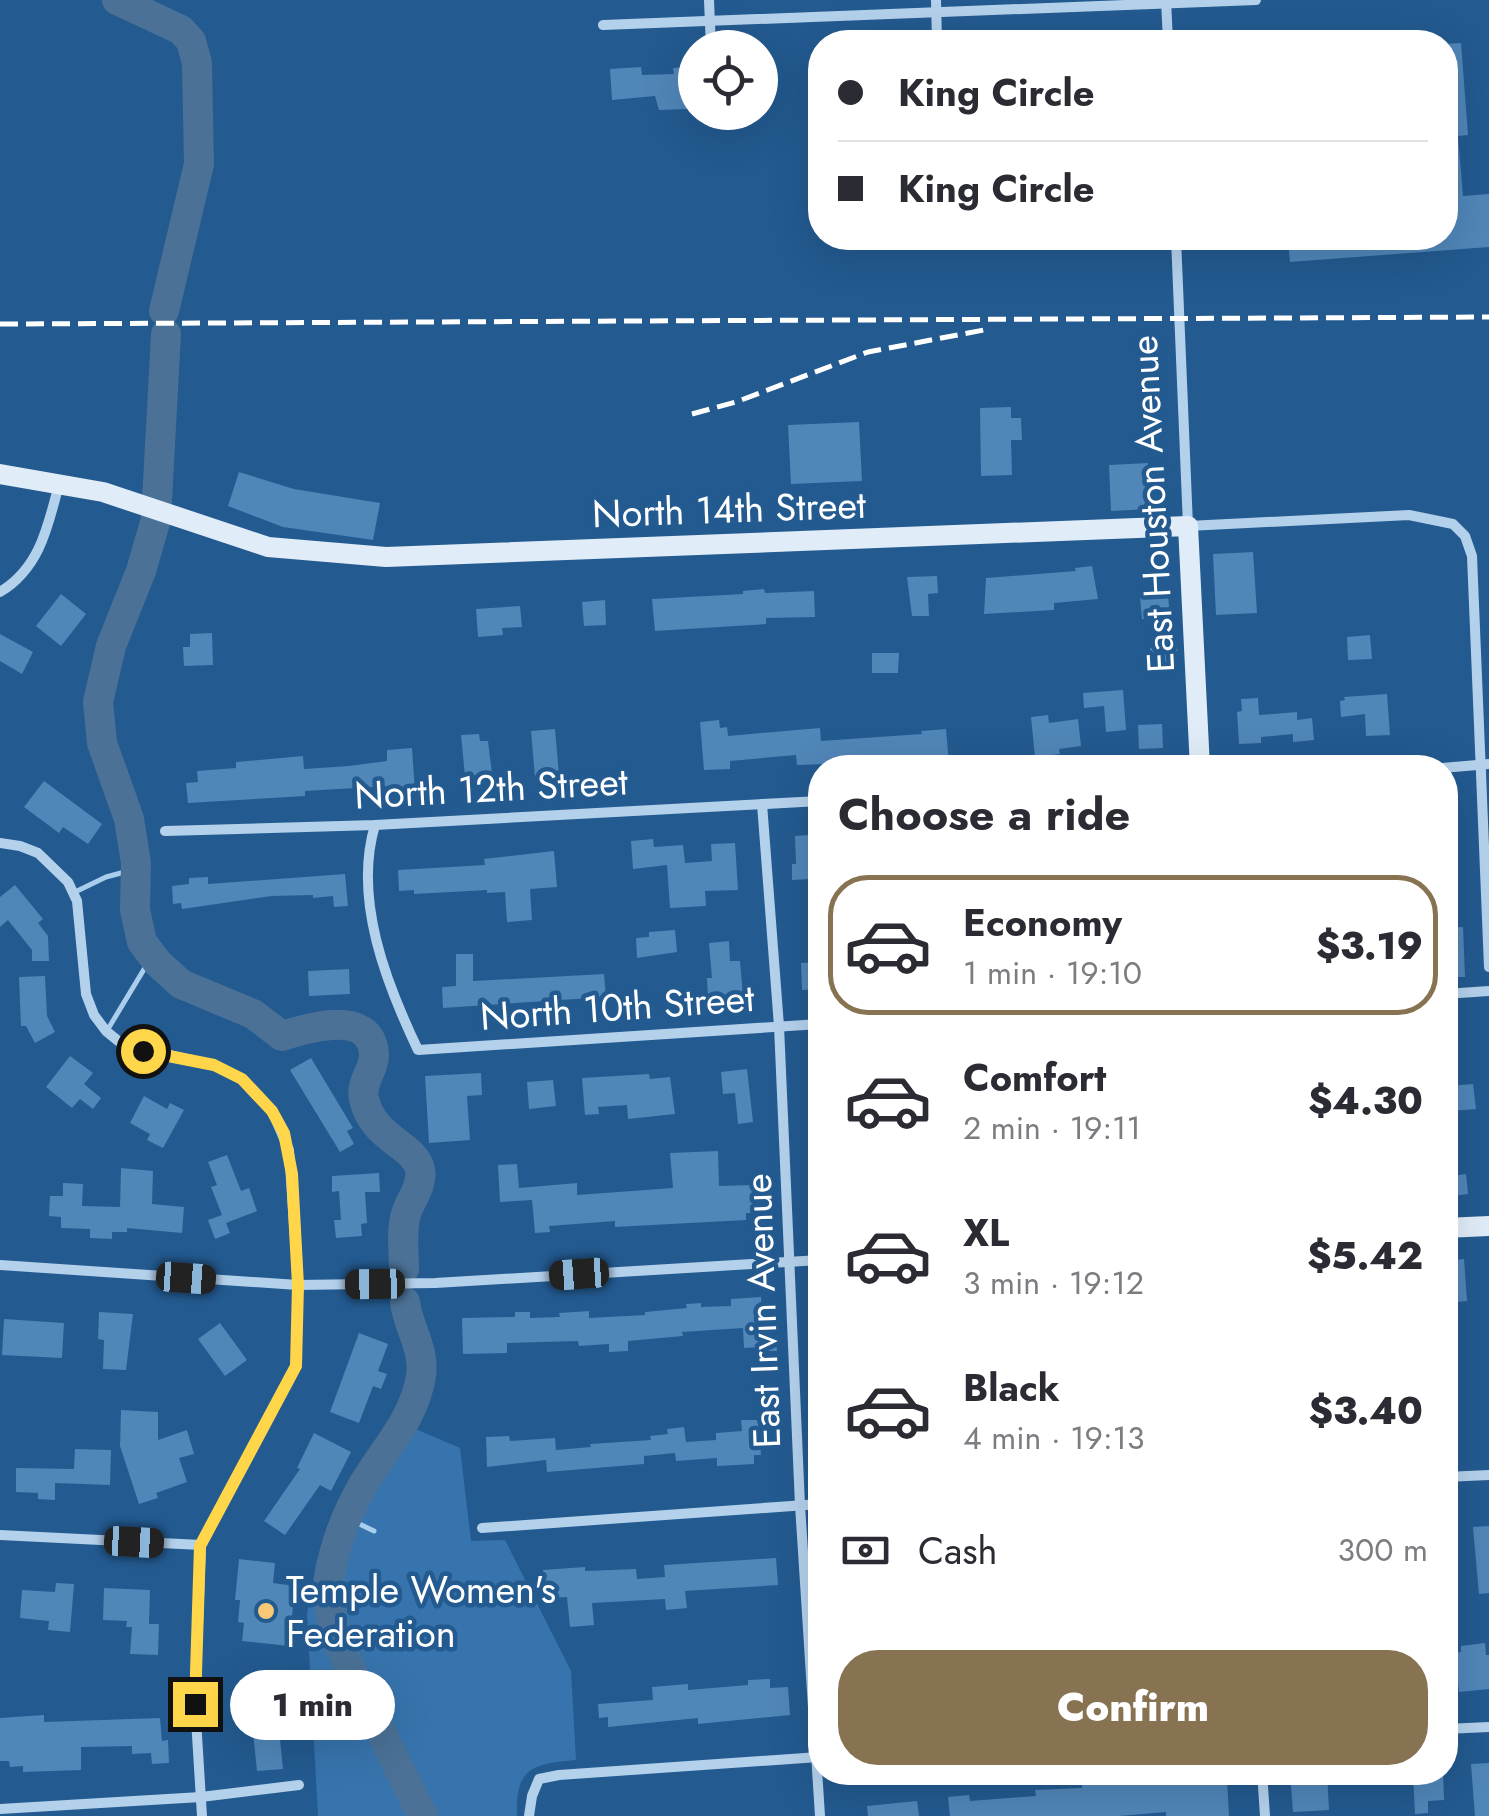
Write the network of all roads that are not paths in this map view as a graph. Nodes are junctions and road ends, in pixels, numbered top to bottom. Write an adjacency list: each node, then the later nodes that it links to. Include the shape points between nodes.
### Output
1 (709, 0): 6 (street)
2 (936, 0): 5 (street)
3 (1256, 0): 4 (street)
4 (1166, 2): 5 (street); 10 (street)
5 (936, 13): 6 (street); 9 (street)
6 (710, 20): 7 (street); 8 (street)
7 (603, 25)
8 (710, 30)
9 (937, 30)
10 (1167, 30)
11 (1176, 250): 14 (street, East Houston Avenue)
12 (0, 474): 13 (street, North 14th Street)
13 (58, 484): 14 (street, North 14th Street, via 130,500 268,547 386,556); 15 (street, via 40,551)
14 (1188, 526): 16 (street, East Houston Avenue); 17 (street, North 14th Street, via 1410,515 1453,524 1466,536 1472,556)
15 (0, 592)
16 (1199, 755)
17 (1484, 765): 18 (street); 24 (street)
18 (1458, 767)
19 (808, 802): 20 (street, North 12th Street)
20 (762, 804): 21 (street, North 12th Street); 28 (street, East Irvin Avenue)
21 (375, 825): 22 (street, North 12th Street); 28 (street, North 10th Street, via 367,886 379,949 418,1050)
22 (165, 831)
23 (0, 843): 34 (street, via 38,853 68,882 86,994 106,1031 143,1051 214,1065 242,1079 272,1111 292,1174)
24 (1489, 966)
25 (1489, 991): 26 (street)
26 (1458, 993)
27 (808, 1025): 28 (street, North 10th Street)
28 (779, 1026): 32 (street, East Irvin Avenue)
29 (1489, 1226): 30 (street)
30 (1458, 1227)
31 (808, 1261): 32 (street)
32 (790, 1262): 34 (street); 37 (street, East Irvin Avenue)
33 (0, 1265): 34 (street)
34 (298, 1285): 41 (street, via 296,1366)
35 (1489, 1475): 36 (street)
36 (1458, 1476)
37 (800, 1505): 38 (street); 39 (street); 42 (street, East Irvin Avenue)
38 (808, 1505)
39 (482, 1528)
40 (0, 1536): 41 (street)
41 (200, 1546): 49 (street)
42 (808, 1617)
43 (1489, 1726): 44 (street)
44 (1458, 1727)
45 (808, 1758): 52 (street, via 559,1775 539,1780)
46 (299, 1785): 49 (street)
47 (819, 1785): 53 (street, East Irvin Avenue)
48 (1263, 1785): 54 (street)
49 (200, 1798): 50 (street); 51 (street)
50 (0, 1809)
51 (202, 1816)
52 (529, 1816)
53 (820, 1816)
54 (1265, 1816)

